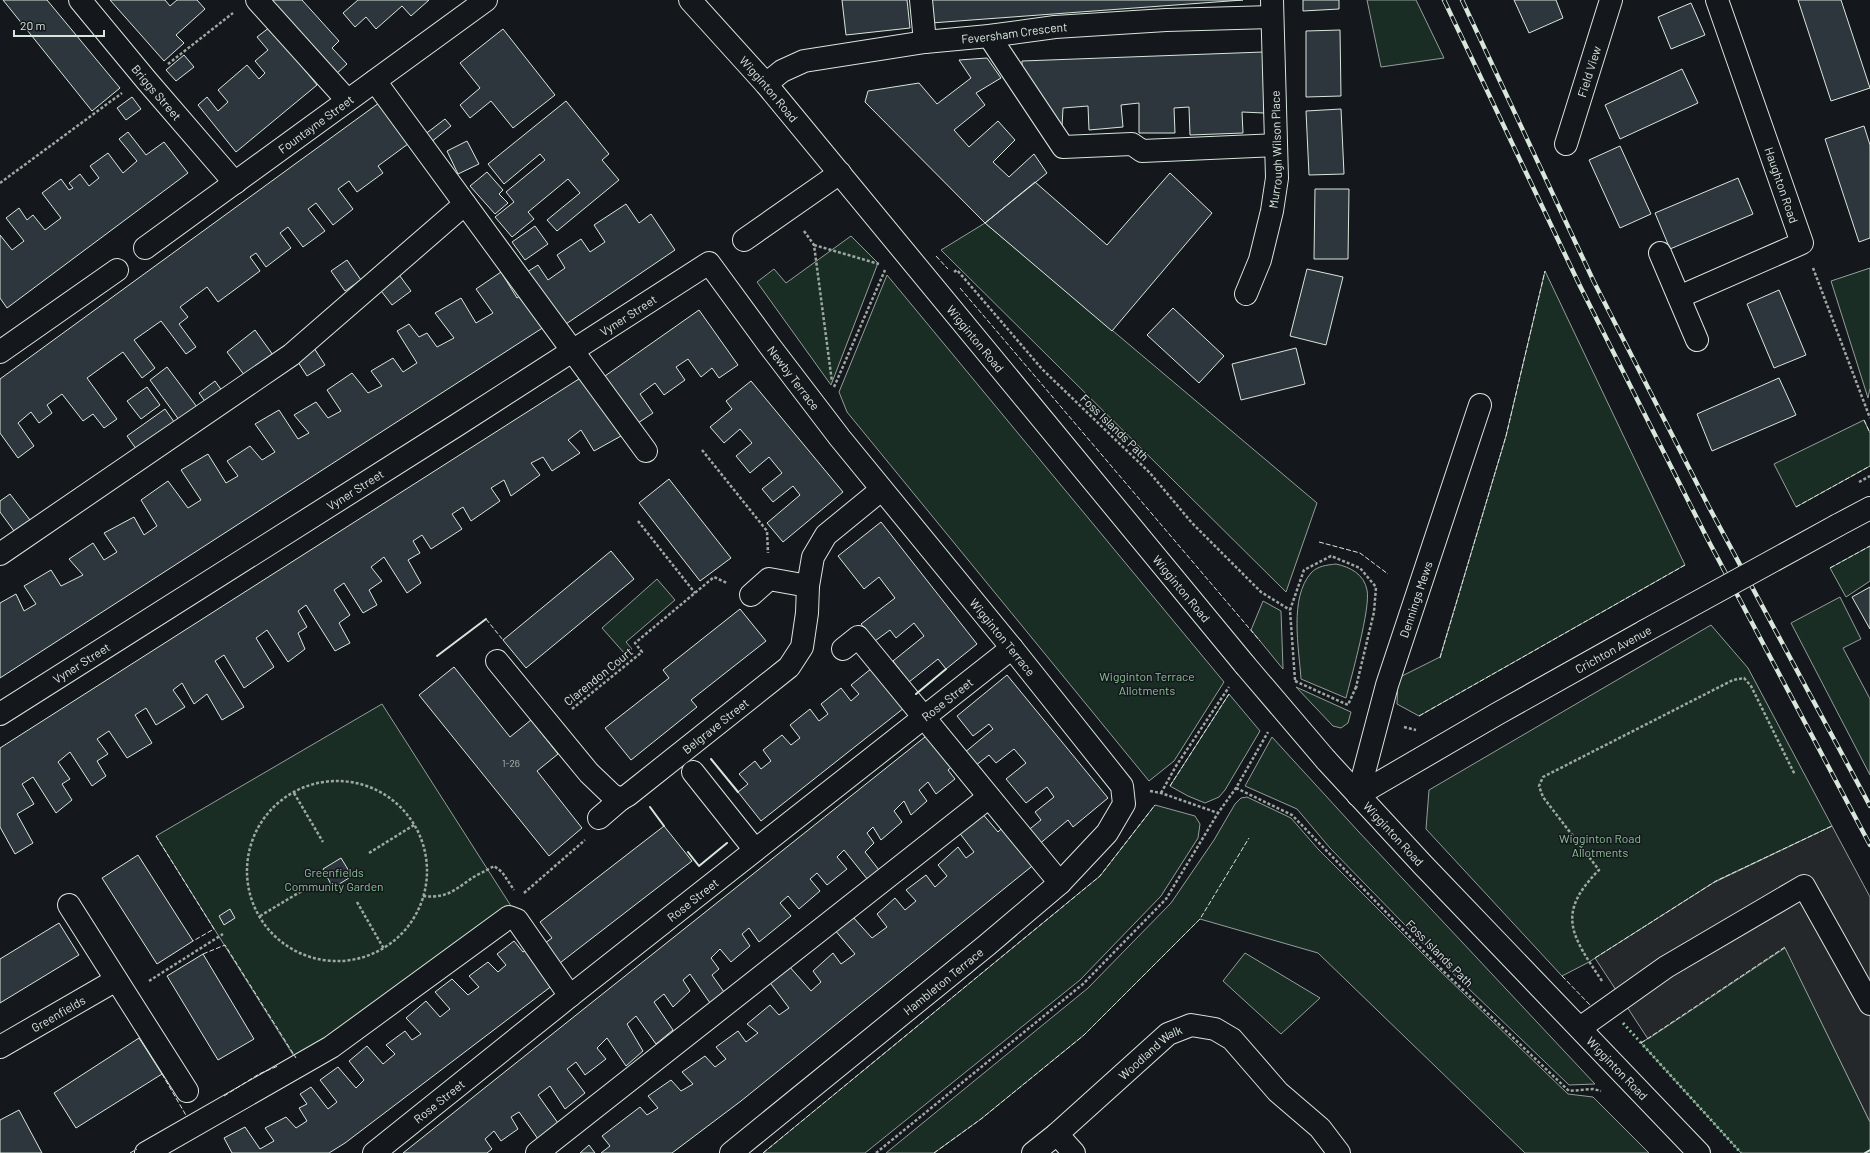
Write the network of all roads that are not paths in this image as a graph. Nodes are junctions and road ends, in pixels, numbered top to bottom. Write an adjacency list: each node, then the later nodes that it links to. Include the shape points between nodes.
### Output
1 (80, 0): 17 (street, Briggs Street)
2 (257, 0): 13 (street)
3 (486, 0): 11 (street, Fountayne Street)
4 (690, 0): 12 (street, Wigginton Road)
5 (921, 0): 10 (street)
6 (1611, 0): 14 (street, Field View)
7 (1717, 0): 25 (street, Haughton Road, via 1802,243)
8 (1272, 8): 9 (street, Feversham Crescent); 15 (street, Murrough Wilson Place)
9 (990, 36): 10 (street, Feversham Crescent); 15 (street, via 1063,147 1132,144 1142,150)
10 (925, 42): 12 (street, Feversham Crescent, via 804,61 782,71)
11 (375, 81): 13 (street, Fountayne Street); 18 (street)
12 (766, 84): 16 (street, Wigginton Road)
13 (347, 100): 17 (street, Fountayne Street)
14 (1566, 144)
15 (1276, 145): 24 (street, Murrough Wilson Place, via 1277,178 1272,211 1260,260)
16 (840, 173): 19 (street); 43 (street, Wigginton Road, bridge, via 1245,665)
17 (234, 183): 20 (street, Fountayne Street)
18 (465, 204): 28 (street); 33 (street, via 286,359)
19 (744, 240)
20 (145, 248)
21 (1660, 253): 25 (street)
22 (709, 263): 28 (street, Vyner Street); 31 (street, Newby Terrace)
23 (117, 270): 27 (street)
24 (1246, 294)
25 (1679, 297): 26 (street)
26 (1697, 340)
27 (3, 345)
28 (572, 351): 30 (street); 39 (street, Vyner Street)
29 (1480, 405): 43 (street, Dennings Mews, via 1381,705)
30 (646, 451)
31 (881, 490): 34 (street, Belgrave Street, via 826,535 813,557); 36 (street, Wigginton Terrace)
32 (1870, 508): 43 (street, Crichton Avenue, bridge, via 1503,710)
33 (0, 554)
34 (808, 586): 35 (street, via 769,579); 45 (street, Belgrave Street, via 802,647 789,667)
35 (751, 595)
36 (1012, 648): 40 (street, Rose Street); 42 (street, Wigginton Terrace)
37 (843, 649): 40 (street, via 858,637)
38 (498, 661): 45 (street, via 589,773 612,796)
39 (0, 714)
40 (924, 717): 44 (street); 47 (street, Rose Street)
41 (693, 772): 47 (street)
42 (1122, 786): 48 (street, Hambleton Terrace, via 1124,804 1107,833)
43 (1358, 795): 53 (street, Wigginton Road)
44 (989, 797): 48 (street); 59 (street)
45 (621, 799): 46 (street, Belgrave Street)
46 (598, 818)
47 (755, 850): 51 (street, Rose Street)
48 (1060, 883): 60 (street, Hambleton Terrace)
49 (69, 904): 50 (street)
50 (121, 987): 54 (street, Greenfields); 55 (street)
51 (570, 996): 57 (street, via 517,920 509,917 331,1047); 58 (street, Rose Street)
52 (1870, 1004): 53 (street, via 1804,886 1666,967)
53 (1580, 1028): 64 (street, Wigginton Road)
54 (0, 1047)
55 (187, 1091)
56 (1057, 1134): 61 (street, Woodland Walk); 62 (street); 63 (street, Woodland Walk, via 1168,1034 1191,1025 1215,1029 1232,1039 1278,1092 1320,1128)
57 (146, 1153)
58 (374, 1153)
59 (537, 1153)
60 (731, 1153)
61 (1033, 1153)
62 (1074, 1153)
63 (1339, 1153)
64 (1699, 1153)

